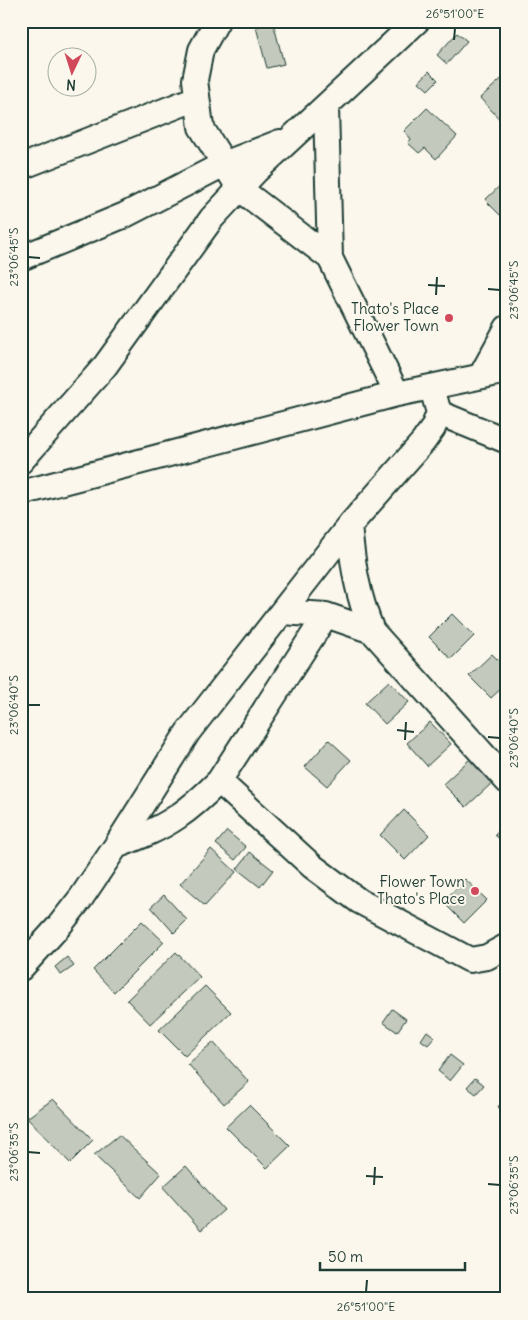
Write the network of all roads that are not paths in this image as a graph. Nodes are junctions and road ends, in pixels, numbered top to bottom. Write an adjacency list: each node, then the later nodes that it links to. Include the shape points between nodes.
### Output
1 (217, 21): 3 (street, via 201,50 195,80)
2 (417, 21): 4 (street)
3 (197, 98): 6 (street, via 201,127); 7 (street)
4 (326, 107): 5 (street); 10 (street)
5 (293, 137): 6 (street); 8 (street)
6 (224, 164): 8 (street); 9 (street, via 125,215)
7 (21, 167)
8 (240, 189): 10 (street); 18 (street, via 212,218 105,366)
9 (21, 258)
10 (330, 258): 15 (street)
11 (507, 328): 13 (street)
12 (507, 371): 13 (street)
13 (482, 376): 14 (street)
14 (432, 388): 15 (street); 16 (street)
15 (397, 394): 19 (street)
16 (439, 412): 17 (street); 20 (street, via 423,442)
17 (507, 441)
18 (21, 461)
19 (21, 493)
20 (348, 526): 21 (street); 23 (street, via 353,572)
21 (282, 612): 22 (street); 26 (street, via 188,732)
22 (326, 615): 23 (street); 24 (street)
23 (372, 631): 25 (street)
24 (219, 781): 26 (street, via 177,817); 27 (street, via 312,866 359,901 470,960 487,957)
25 (507, 781)
26 (116, 846): 28 (street, via 81,898)
27 (507, 946)
28 (23, 964)

